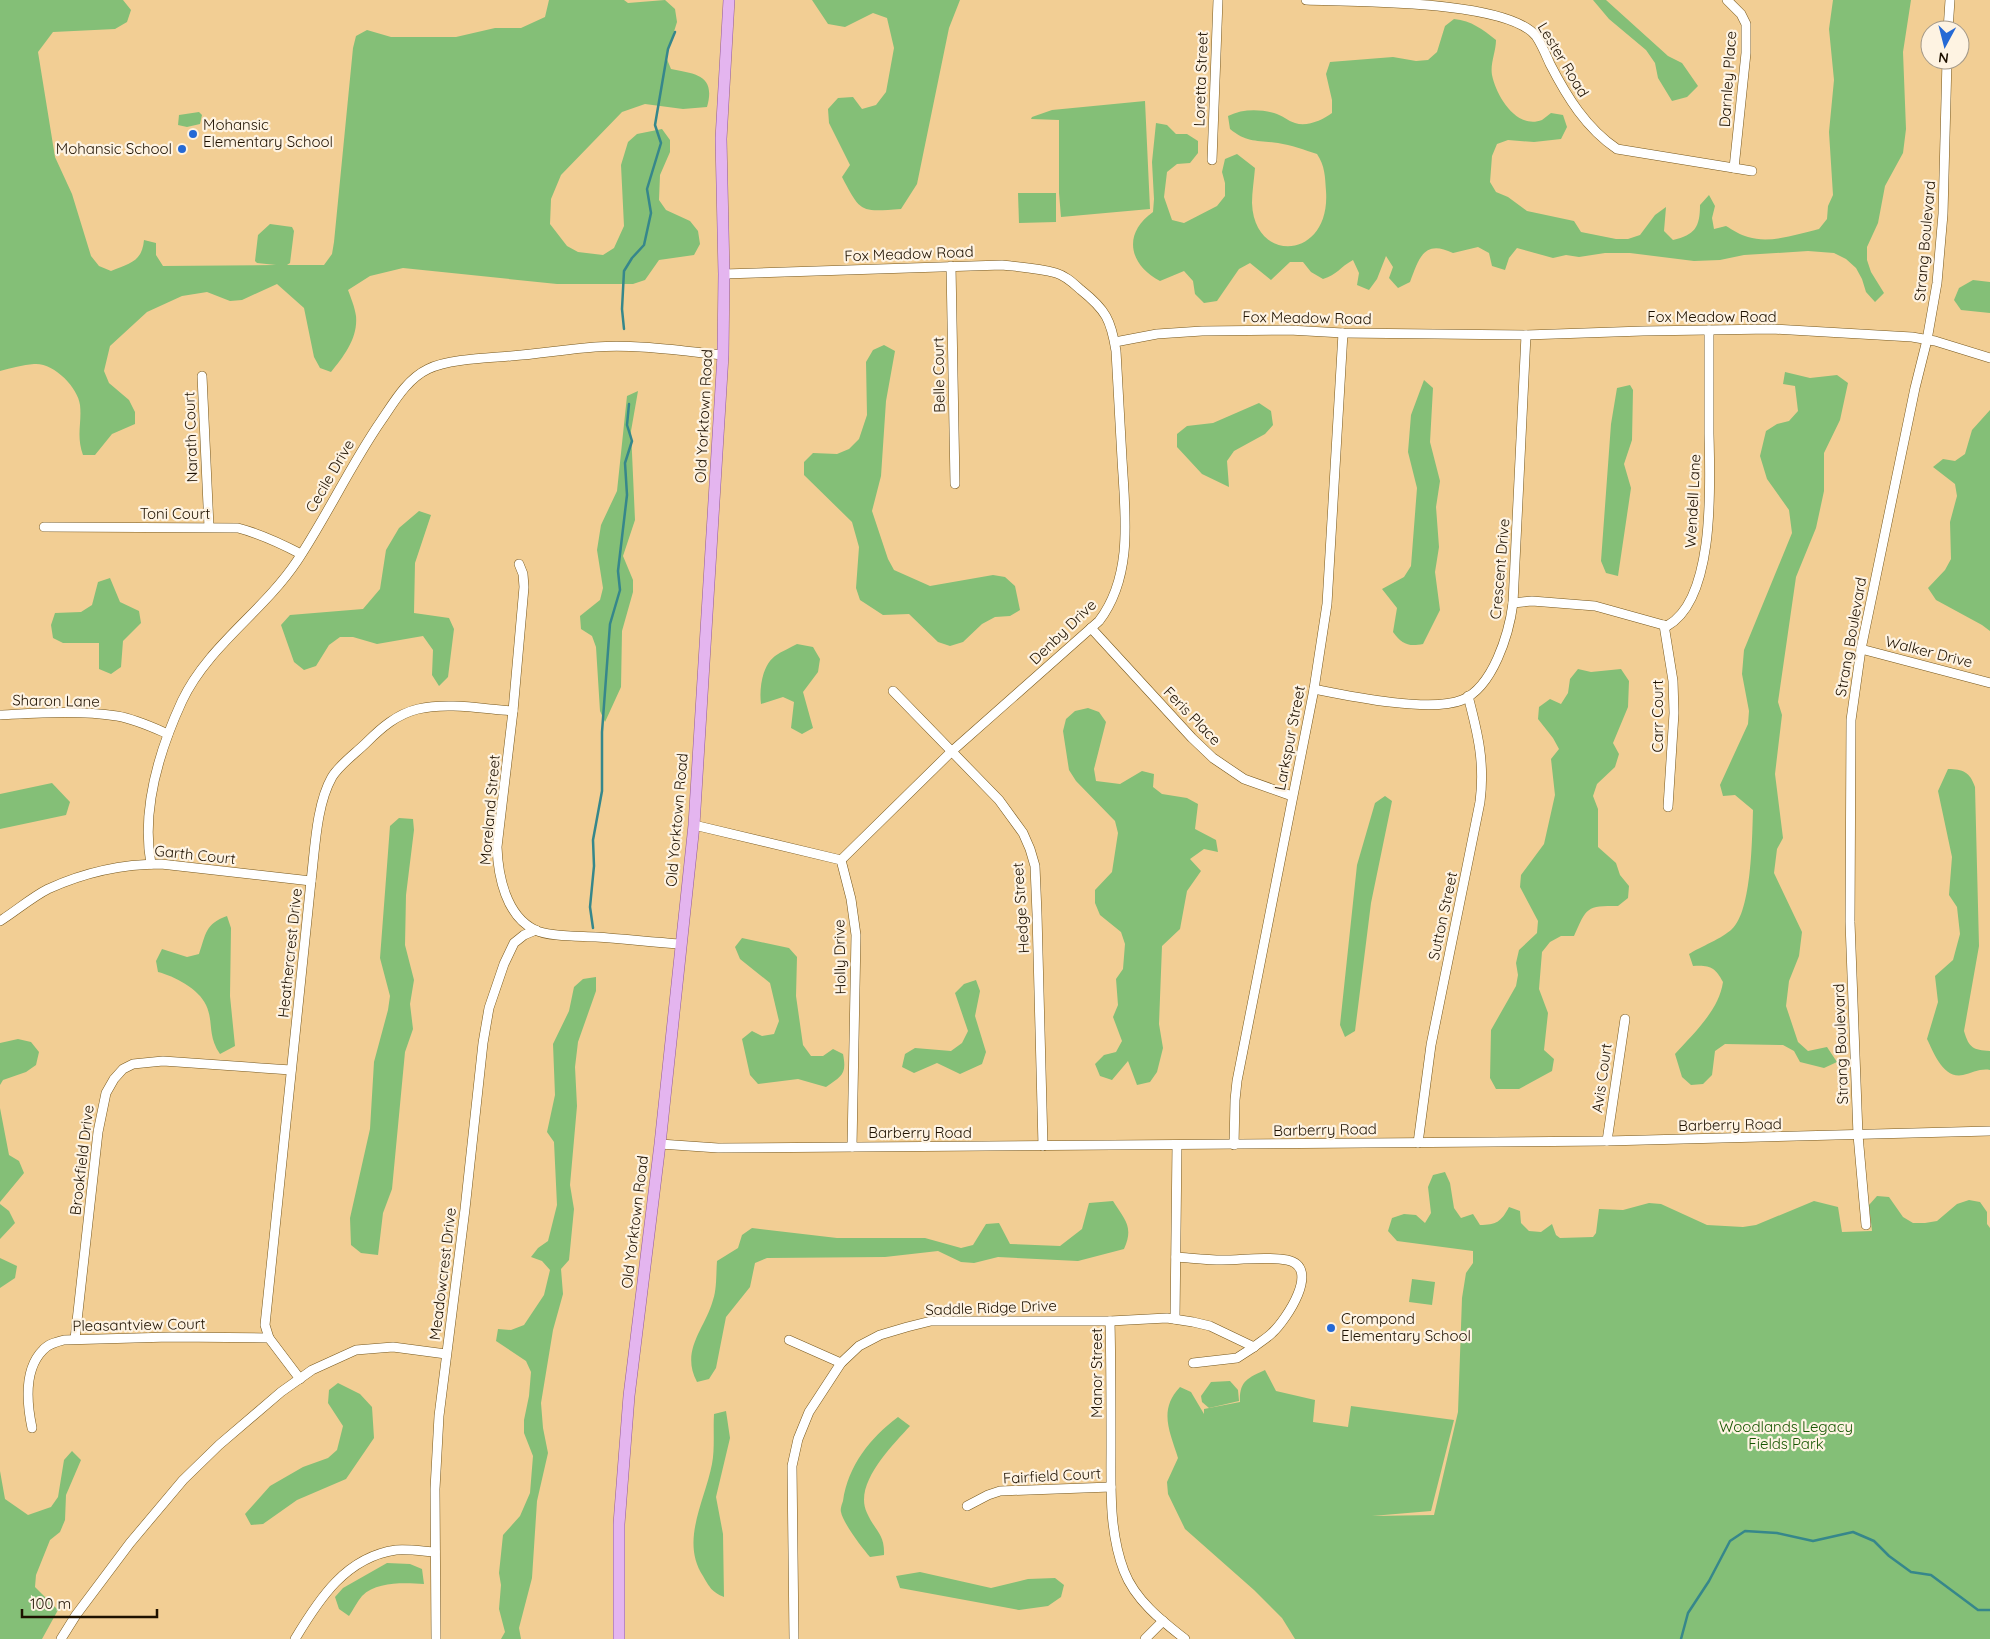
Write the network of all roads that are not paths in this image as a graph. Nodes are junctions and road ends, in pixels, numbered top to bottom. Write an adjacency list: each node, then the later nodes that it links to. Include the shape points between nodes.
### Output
1 (729, 0): 12 (main road, Old Yorktown Road, via 721,139)
2 (1218, 0): 8 (street, Loretta Street)
3 (1306, 0): 9 (street, Lester Road, via 1454,4 1520,20 1538,38 1574,106 1603,140 1617,149 1635,153)
4 (1726, 0): 9 (street, Darnley Place, via 1741,14 1746,24)
5 (1950, 0): 6 (street)
6 (1949, 20)
7 (1947, 70): 16 (street, Strang Boulevard, via 1938,283)
8 (1212, 160)
9 (1734, 168): 10 (street, Lester Road)
10 (1752, 171)
11 (951, 266): 12 (street, Fox Meadow Road); 17 (street, Fox Meadow Road, via 1002,264 1057,273 1100,306); 21 (street, Belle Court)
12 (724, 274): 18 (main road, Old Yorktown Road)
13 (1709, 330): 15 (street, Fox Meadow Road); 16 (street, Fox Meadow Road, via 1772,329); 27 (street, Wendell Lane, via 1710,499 1706,545 1696,586 1673,622)
14 (1343, 333): 15 (street, Fox Meadow Road); 17 (street, Fox Meadow Road, via 1202,331 1157,334); 31 (street, Larkspur Street, via 1328,604)
15 (1526, 335): 26 (street, Crescent Drive)
16 (1927, 340): 19 (street, Fox Meadow Road); 29 (street, Strang Boulevard)
17 (1115, 342): 28 (street, Denby Drive, via 1124,555 1108,609)
18 (723, 356): 24 (street, Cecile Drive, via 649,347 596,347 475,359 428,369 408,384 360,451); 40 (main road, Old Yorktown Road)
19 (1990, 358)
20 (202, 376): 23 (street, Narath Court)
21 (955, 484)
22 (44, 527): 23 (street, Toni Court)
23 (209, 527): 24 (street, Toni Court, via 238,528 256,533)
24 (301, 554): 36 (street, Cecile Drive, via 270,596 193,680)
25 (519, 564): 34 (street, Moreland Street, via 524,586)
26 (1513, 603): 27 (street, via 1532,601 1596,606); 33 (street, Crescent Drive, via 1512,616 1488,678)
27 (1664, 625): 39 (street, Carr Court, via 1673,681 1674,713)
28 (1091, 628): 37 (street, Denby Drive); 38 (street, Feris Place, via 1213,758 1244,779)
29 (1861, 649): 30 (street, Walker Drive); 50 (street, Strang Boulevard, via 1853,692 1850,746 1850,922)
30 (1990, 683)
31 (1314, 690): 33 (street, Crescent Drive, via 1368,700 1429,705 1449,704); 38 (street, Larkspur Street)
32 (893, 691): 37 (street, Hedge Street)
33 (1468, 696): 52 (street, Sutton Street, via 1483,764 1483,779 1431,1045)
34 (513, 711): 43 (street, Heathercrest Drive, via 426,708 402,715 380,729 333,776 325,791); 45 (street, Moreland Street, via 497,847 498,868 500,882 511,906)
35 (0, 715): 36 (street, Sharon Lane, via 74,712 118,716)
36 (168, 734): 42 (street, Cecile Drive, via 150,803 147,844)
37 (951, 752): 41 (street, Denby Drive); 56 (street, Hedge Street, via 998,800 1018,827 1035,866)
38 (1292, 796): 55 (street, Larkspur Street, via 1237,1081)
39 (1668, 807)
40 (694, 826): 41 (street); 46 (main road, Old Yorktown Road)
41 (841, 860): 57 (street, Holly Drive, via 856,935)
42 (151, 864): 43 (street, Garth Court); 44 (street, Garth Court, via 76,878 48,890)
43 (311, 881): 48 (street, Heathercrest Drive)
44 (0, 921)
45 (536, 930): 46 (street); 66 (street, Meadowcrest Drive, via 514,943 489,1008)
46 (680, 944): 53 (main road, Old Yorktown Road)
47 (1624, 1019): 51 (street, Avis Court)
48 (291, 1070): 62 (street, Heathercrest Drive, via 265,1325); 63 (street, Brookfield Drive, via 163,1061 134,1064 123,1069 114,1079 106,1093 98,1132)
49 (1990, 1130): 50 (street, Barberry Road)
50 (1858, 1135): 51 (street, Barberry Road); 58 (street, Strang Boulevard)
51 (1607, 1141): 52 (street, Barberry Road)
52 (1418, 1143): 55 (street, Barberry Road)
53 (660, 1144): 57 (street, Barberry Road, via 718,1148); 78 (main road, Old Yorktown Road, via 629,1396 621,1490)
54 (1177, 1145): 55 (street, Barberry Road); 56 (street, Barberry Road); 59 (street)
55 (1234, 1145)
56 (1043, 1146): 57 (street, Barberry Road)
57 (852, 1147)
58 (1866, 1225)
59 (1176, 1257): 60 (street); 65 (street, via 1280,1260 1294,1262 1299,1267 1302,1273 1299,1293 1285,1318)
60 (1175, 1319): 61 (street, Manor Street); 65 (street, Manor Street, via 1210,1326)
61 (1110, 1320): 67 (street, Saddle Ridge Drive, via 931,1321 880,1335 859,1346); 71 (street, Manor Street)
62 (269, 1338): 63 (street, Pleasantview Court); 69 (street)
63 (75, 1339): 70 (street, Pleasantview Court, via 52,1343 36,1360 27,1394)
64 (789, 1340): 67 (street)
65 (1254, 1347): 68 (street, via 1237,1358)
66 (446, 1354): 69 (street, via 393,1348 356,1350 336,1357); 73 (street, Meadowcrest Drive, via 439,1416)
67 (841, 1363): 79 (street, Saddle Ridge Drive, via 809,1412 792,1466)
68 (1193, 1363)
69 (300, 1379): 75 (street, via 219,1445 183,1480 130,1543)
70 (32, 1428)
71 (1111, 1487): 72 (street, Fairfield Court, via 1000,1491); 74 (street, Manor Street, via 1115,1538 1124,1572 1135,1590)
72 (967, 1506)
73 (435, 1552): 76 (street, via 398,1550 366,1558 335,1582); 77 (street, Meadowcrest Drive)
74 (1163, 1621): 80 (street); 81 (street, Manor Street)
75 (60, 1639)
76 (295, 1639)
77 (436, 1639)
78 (619, 1639)
79 (794, 1639)
80 (1145, 1639)
81 (1185, 1639)

